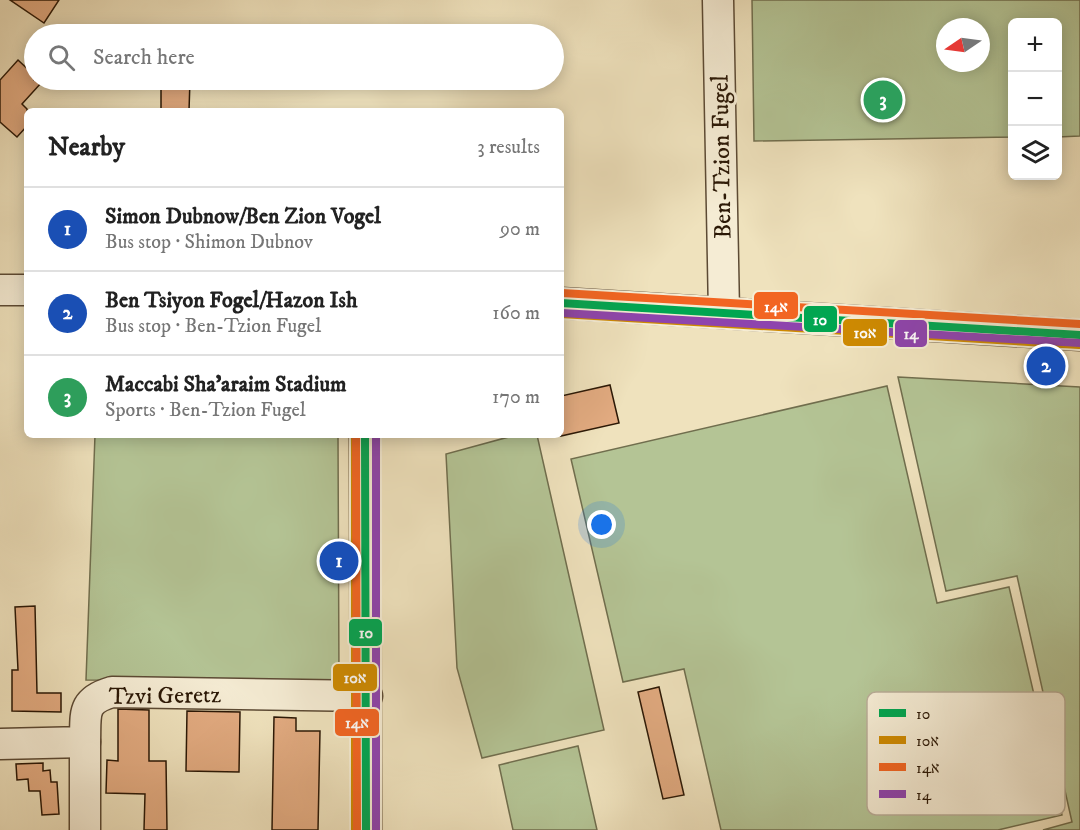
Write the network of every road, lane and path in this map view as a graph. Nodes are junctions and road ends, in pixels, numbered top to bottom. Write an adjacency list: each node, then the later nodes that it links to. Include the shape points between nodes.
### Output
1 (718, 0): 5 (street, Ben-Tzion Fugel)
2 (0, 290): 3 (street)
3 (24, 290)
4 (564, 303): 5 (street)
5 (724, 313): 7 (street)
6 (564, 323): 8 (street)
7 (1080, 335)
8 (1080, 354)
9 (345, 438): 11 (street)
10 (365, 438): 11 (street)
11 (357, 695): 12 (street, Tzvi Geretz, via 112,692 98,696 90,704); 15 (street); 16 (street)
12 (85, 742): 13 (street); 14 (street)
13 (0, 744)
14 (85, 830)
15 (347, 830)
16 (366, 830)

